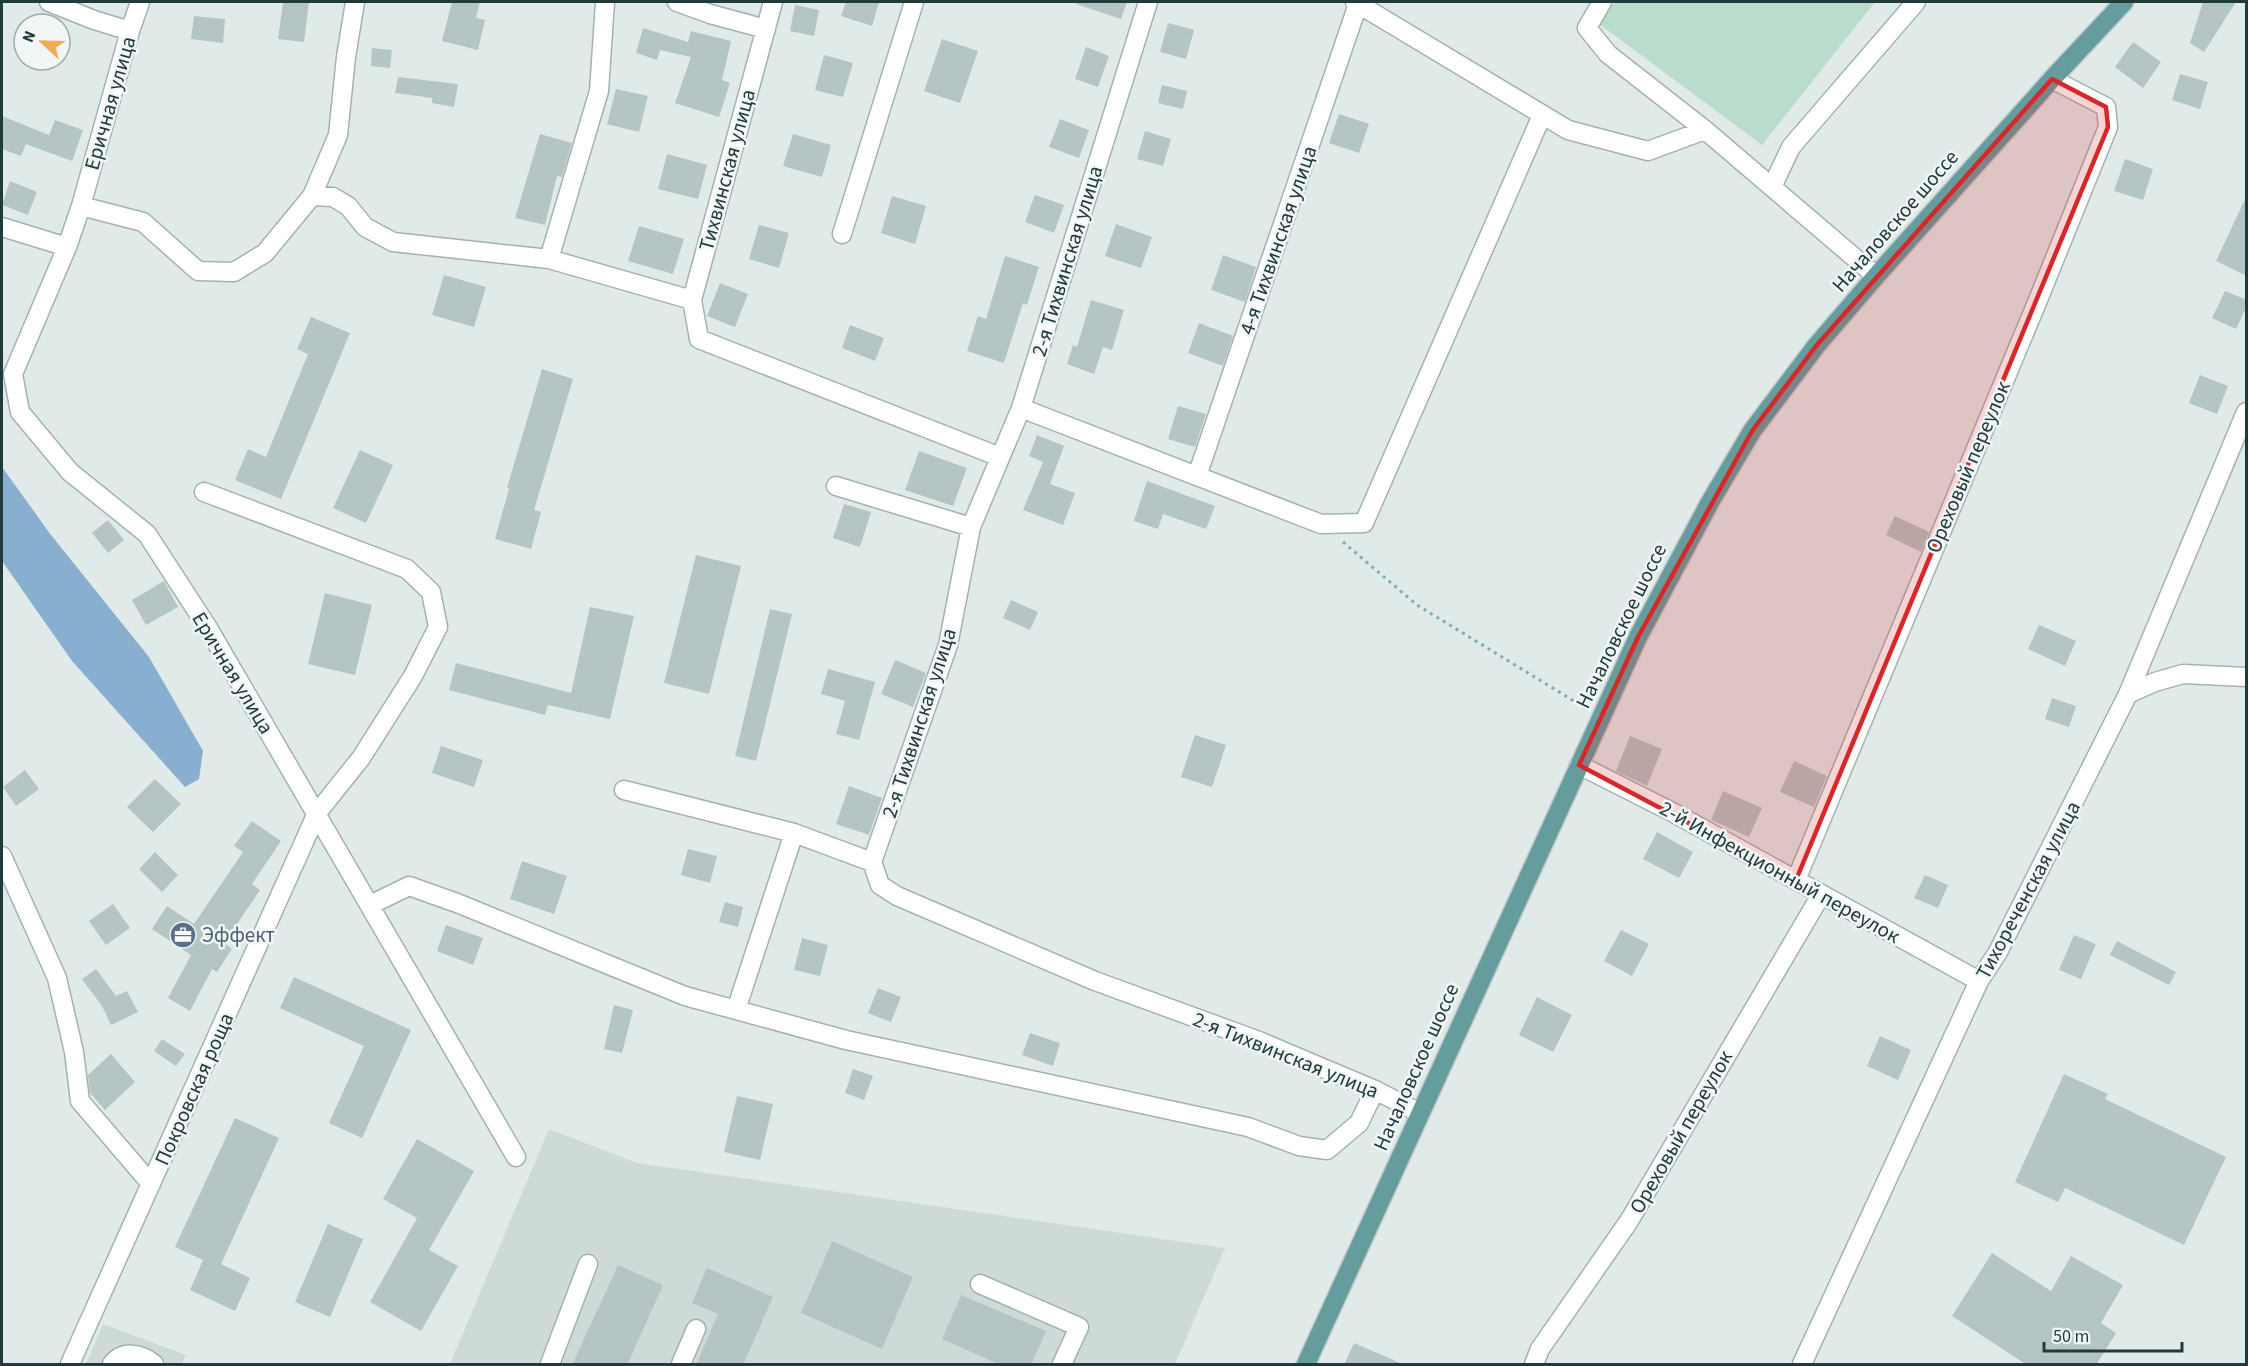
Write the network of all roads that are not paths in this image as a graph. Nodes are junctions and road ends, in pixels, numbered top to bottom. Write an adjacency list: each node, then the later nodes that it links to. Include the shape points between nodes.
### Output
1 (49, 2): 14 (street)
2 (140, 2): 14 (street, Еричная улица)
3 (355, 2): 19 (street, via 338,135)
4 (605, 2): 24 (street, via 599,91)
5 (677, 2): 13 (street)
6 (773, 2): 13 (street, Тихвинская улица)
7 (914, 2): 22 (street)
8 (1148, 2): 27 (street, 2-я Тихвинская улица)
9 (1602, 2): 17 (street, via 1587,28 1608,54)
10 (1916, 2): 18 (street, via 1791,147)
11 (2124, 2): 15 (main road, Началовское шоссе)
12 (1357, 3): 16 (street); 30 (street, 4-я Тихвинская улица)
13 (765, 29): 26 (street, Тихвинская улица)
14 (130, 31): 20 (street, Еричная улица)
15 (2052, 79): 25 (main road, Началовское шоссе); 42 (street, Ореховый переулок, via 2106,108 2108,127)
16 (1542, 114): 17 (street, via 1568,130 1648,152); 30 (street, via 1364,524 1321,524)
17 (1705, 130): 18 (street)
18 (1772, 187): 25 (street)
19 (312, 196): 20 (street, via 265,253 234,273 198,271 143,222); 24 (street, via 333,197 348,206 365,227 393,242)
20 (81, 206): 23 (street, Еричная улица)
21 (2, 227): 23 (street)
22 (842, 234)
23 (67, 247): 38 (street, Еричная улица, via 13,374 20,412 70,472 147,534 208,628)
24 (549, 259): 26 (street)
25 (1876, 276): 36 (main road, Началовское шоссе, via 1816,346 1752,431 1638,637)
26 (692, 300): 29 (street, Тихвинская улица, via 699,339)
27 (1021, 408): 29 (street, 2-я Тихвинская улица); 30 (street)
28 (2247, 412): 35 (street, Тихореченская улица)
29 (1000, 457): 33 (street, 2-я Тихвинская улица)
30 (1197, 476)
31 (836, 486): 33 (street)
32 (204, 492): 38 (street, Покровская роща, via 407,568 430,592 438,627 413,676 360,758)
33 (971, 527): 41 (street, 2-я Тихвинская улица, via 948,645)
34 (2247, 676): 35 (street, via 2183,674)
35 (2128, 694): 45 (street, Тихореченская улица, via 1998,952)
36 (1579, 765): 42 (street, 2-й Инфекционный переулок); 48 (main road, Началовское шоссе)
37 (624, 790): 39 (street)
38 (317, 813): 44 (street, Еричная улица); 50 (street, Покровская роща)
39 (794, 833): 41 (street); 46 (street)
40 (2, 856): 50 (street, via 57,978 74,1052 80,1101)
41 (872, 862): 47 (street, 2-я Тихвинская улица, via 880,885 897,896 1095,981 1259,1041)
42 (1796, 880): 43 (street, 2-й Инфекционный переулок)
43 (1821, 895): 45 (street, 2-й Инфекционный переулок); 61 (street, Ореховый переулок, via 1629,1221 1540,1349)
44 (370, 904): 46 (street, via 409,886 685,996); 49 (street, Еричная улица)
45 (1979, 981): 62 (street, Тихореченская улица)
46 (736, 1010): 47 (street, via 846,1040 1248,1127 1299,1146 1327,1150 1359,1123)
47 (1375, 1090): 48 (street, 2-я Тихвинская улица)
48 (1420, 1113): 60 (main road, Началовское шоссе)
49 (516, 1157)
50 (151, 1184): 54 (street, Покровская роща)
51 (588, 1264): 57 (street)
52 (980, 1284): 59 (street, via 1079,1326)
53 (696, 1329): 58 (street)
54 (70, 1365)
55 (112, 1365): 56 (street, via 129,1353)
56 (154, 1365)
57 (550, 1365)
58 (681, 1365)
59 (1062, 1365)
60 (1306, 1365)
61 (1534, 1365)
62 (1802, 1365)

